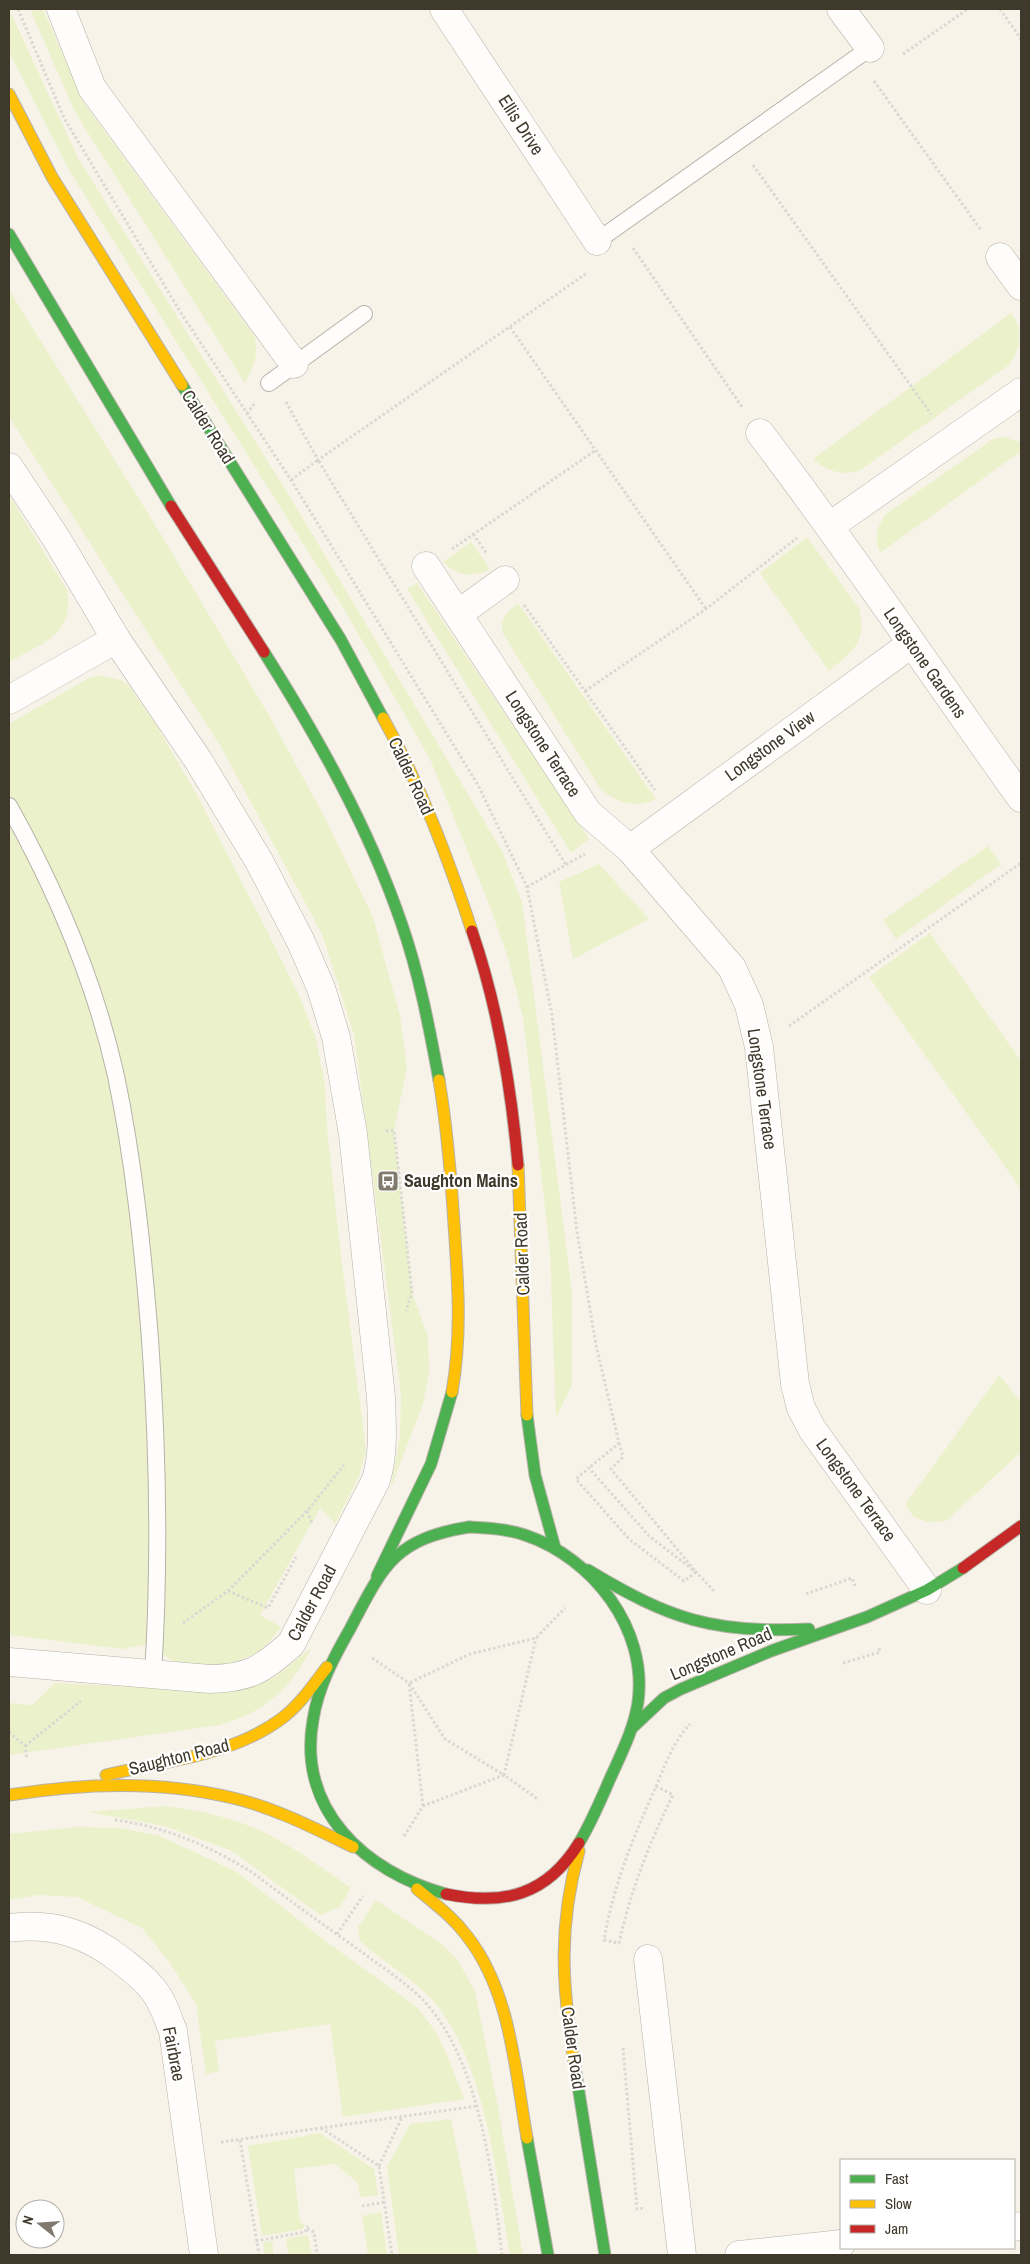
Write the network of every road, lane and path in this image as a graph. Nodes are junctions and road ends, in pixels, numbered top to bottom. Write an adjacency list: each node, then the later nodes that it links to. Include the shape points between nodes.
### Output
1 (18, 9): 25 (path, via 64,118 181,313)
2 (61, 9): 18 (street, via 92,88)
3 (444, 9): 12 (street, Ellis Drive)
4 (841, 9): 7 (street)
5 (1000, 9): 6 (path)
6 (1021, 39)
7 (870, 48): 12 (lane)
8 (870, 76): 14 (path)
9 (9, 94): 51 (main road, Calder Road, via 52,177 341,640 401,750 445,850 481,956 503,1043 512,1099 518,1166 528,1429 540,1504)
10 (750, 160): 21 (path)
11 (9, 234): 55 (main road, via 147,468 325,756 358,818 388,887 412,960 444,1115 459,1326 453,1389 442,1434 427,1476)
12 (598, 241)
13 (630, 243): 20 (path)
14 (1000, 257): 15 (street)
15 (1021, 286)
16 (364, 314): 18 (lane)
17 (510, 326): 22 (path)
18 (279, 375): 23 (path)
19 (1021, 392): 21 (street)
20 (760, 433): 26 (street, Longstone Gardens)
21 (951, 441): 26 (street)
22 (596, 450): 27 (path); 31 (path)
23 (318, 460): 25 (path); 42 (path)
24 (9, 467): 33 (street, Calder Road)
25 (291, 480): 30 (path)
26 (830, 526): 31 (path, via 806,532); 34 (street, Longstone Gardens)
27 (473, 534): 28 (path); 29 (path)
28 (426, 566): 32 (street, Longstone Terrace)
29 (506, 580): 32 (street); 35 (path)
30 (365, 604)
31 (706, 609): 35 (path)
32 (458, 614): 40 (street, Longstone Terrace, via 588,813)
33 (116, 638): 36 (street); 68 (street, Calder Road, via 198,760 259,861 321,988 336,1037 352,1134 383,1439 376,1480 291,1644 252,1673 231,1678)
34 (911, 644): 37 (street, Longstone Gardens); 39 (street, Longstone View)
35 (585, 691): 39 (path)
36 (9, 700)
37 (1021, 798)
38 (9, 806): 68 (lane, via 33,849 81,961 116,1076 124,1124 144,1266 156,1430)
39 (674, 816): 40 (street, Longstone View)
40 (623, 843): 42 (path); 44 (street, Longstone Terrace, via 732,968 749,1005)
41 (1021, 863): 44 (path)
42 (566, 865): 43 (path)
43 (527, 887)
44 (760, 1047): 56 (street, Longstone Terrace, via 798,1396 812,1429)
45 (619, 1443): 54 (path, via 622,1457 611,1469)
46 (604, 1456): 47 (path)
47 (589, 1468): 54 (path, via 649,1536); 54 (path, via 576,1479 629,1539 684,1581)
48 (307, 1511): 50 (path, via 314,1524)
49 (1021, 1526): 56 (main road, Longstone Road)
50 (310, 1532)
51 (555, 1548): 53 (main road); 55 (main road, via 526,1535 497,1528 443,1530 419,1537 400,1550)
52 (300, 1549): 57 (path, via 268,1608)
53 (584, 1568): 62 (main road, Longstone Road, via 677,1616 712,1625 743,1630); 71 (main road, via 627,1623 637,1655 640,1692)
54 (696, 1572): 58 (path)
55 (377, 1576): 65 (main road)
56 (928, 1590): 61 (main road, Longstone Road)
57 (228, 1591)
58 (718, 1593)
59 (798, 1596): 61 (path, via 852,1578)
60 (565, 1608): 63 (path)
61 (867, 1617): 62 (main road, Longstone Road); 67 (path, via 880,1652)
62 (833, 1628): 71 (main road, Longstone Road, via 681,1689 664,1698)
63 (536, 1638): 69 (path, via 470,1654); 72 (path)
64 (372, 1658): 69 (path)
65 (333, 1659): 74 (main road, Saughton Road, via 303,1699 282,1718 246,1740 222,1749); 81 (main road, via 317,1702 311,1732 312,1768 326,1810)
66 (9, 1662): 68 (street)
67 (836, 1665)
68 (153, 1675)
69 (410, 1683): 72 (path, via 445,1739); 77 (path)
70 (694, 1718): 73 (path, via 681,1733)
71 (632, 1728): 80 (main road)
72 (504, 1775): 76 (path); 77 (path)
73 (656, 1786): 73 (path, via 673,1795 640,1865 619,1943 604,1940 619,1874)
74 (54, 1788): 75 (main road, Saughton Road); 81 (main road, Saughton Road, via 133,1785 183,1788 233,1798 284,1815)
75 (9, 1795)
76 (539, 1800)
77 (423, 1806): 79 (path)
78 (114, 1820): 85 (path, via 162,1830 228,1857)
79 (404, 1836)
80 (582, 1842): 82 (main road, via 558,1869 536,1887 513,1896 477,1898 446,1894); 103 (main road, Calder Road, via 565,1903 563,1969 567,2017)
81 (353, 1847): 82 (main road)
82 (406, 1880): 102 (main road, via 458,1924 477,1948 492,1978 505,2014)
83 (363, 1896): 85 (path)
84 (9, 1928): 90 (street, Fairbrae, via 60,1928 87,1937 152,1987 173,2031)
85 (337, 1934): 87 (path, via 425,2002 448,2035)
86 (648, 1959): 104 (street)
87 (477, 2106): 88 (path); 101 (path)
88 (402, 2117): 89 (path); 92 (path)
89 (320, 2127): 91 (path); 92 (path)
90 (187, 2138): 91 (path); 97 (street, Fairbrae)
91 (240, 2140): 95 (path)
92 (379, 2166): 93 (path)
93 (384, 2202): 94 (path); 100 (path)
94 (362, 2206)
95 (256, 2241): 98 (path); 99 (path, via 306,2232 308,2227 314,2232)
96 (840, 2244): 105 (street)
97 (204, 2255)
98 (259, 2255)
99 (317, 2255)
100 (392, 2255)
101 (502, 2255)
102 (548, 2255)
103 (605, 2255)
104 (682, 2255)
105 (740, 2255)

